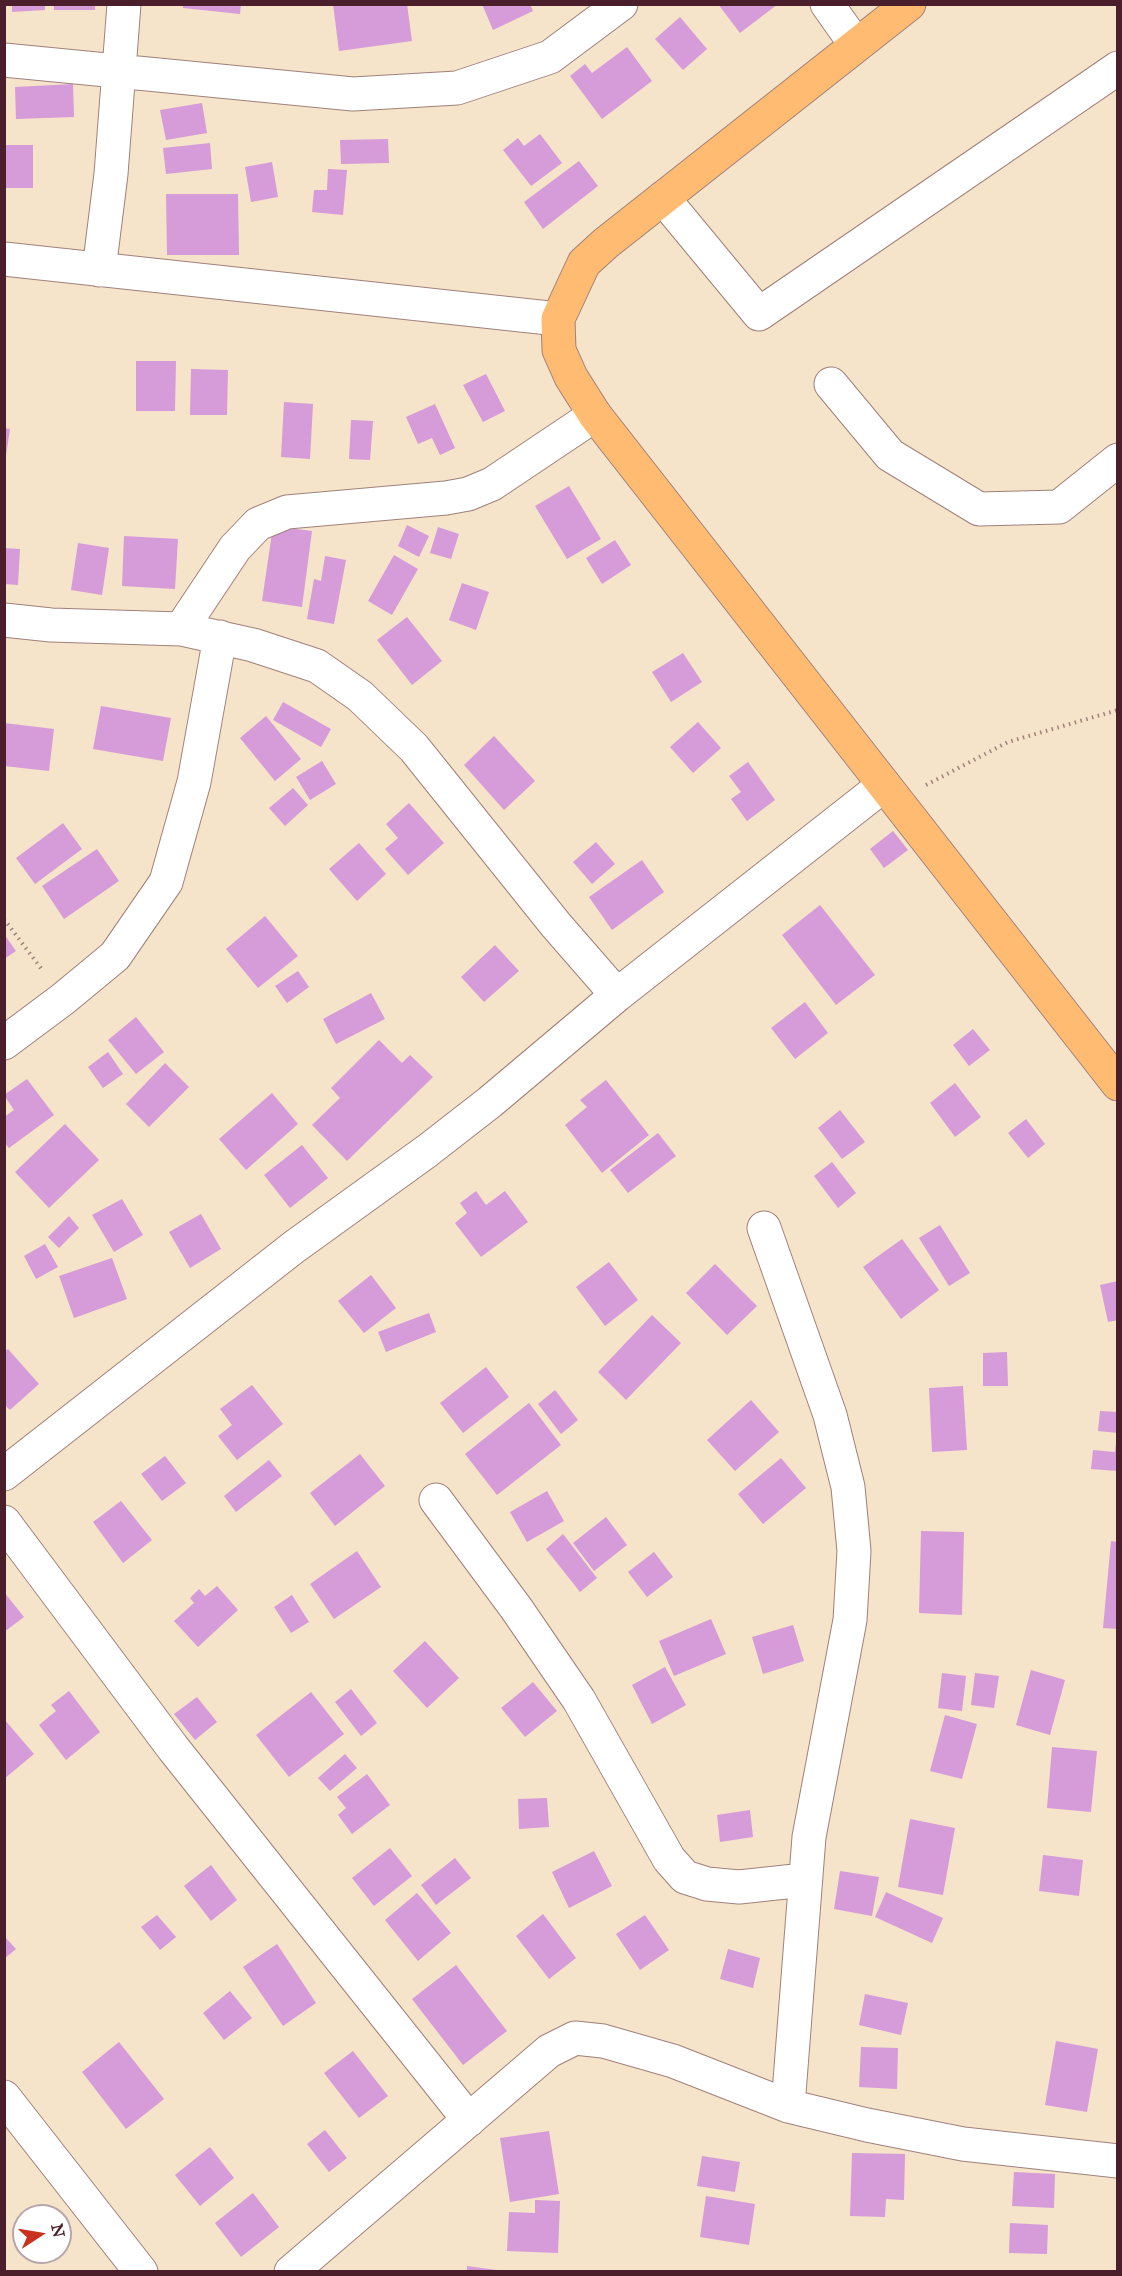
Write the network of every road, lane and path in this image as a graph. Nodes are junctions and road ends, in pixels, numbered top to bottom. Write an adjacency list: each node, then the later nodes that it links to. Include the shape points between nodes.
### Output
1 (124, 4): 8 (street)
2 (621, 4): 8 (street, via 550,57 457,88 352,94)
3 (827, 4): 5 (street)
4 (909, 4): 5 (main road)
5 (856, 45): 9 (main road)
6 (4, 60): 8 (street)
7 (1118, 68): 9 (street, via 759,314)
8 (119, 72): 11 (street)
9 (663, 198): 12 (main road, via 584,263)
10 (4, 258): 11 (street)
11 (99, 270): 12 (street)
12 (558, 319): 14 (main road, via 559,350)
13 (831, 384): 15 (street, via 890,455 979,509 1059,507)
14 (595, 415): 17 (street, via 492,484 468,494 287,512 258,524 235,548); 20 (main road)
15 (1118, 460)
16 (4, 620): 17 (street)
17 (181, 629): 18 (street)
18 (220, 637): 22 (street, via 317,666 360,696 414,748); 23 (street, via 194,782 166,882 114,956)
19 (1118, 710): 20 (path, via 1008,742)
20 (890, 793): 22 (street); 25 (main road)
21 (4, 919): 23 (path)
22 (617, 995): 27 (street, via 481,1109 294,1247)
23 (63, 999): 24 (street)
24 (4, 1043)
25 (1118, 1084)
26 (764, 1228): 30 (street, via 830,1415 848,1487 854,1551 850,1620)
27 (4, 1474)
28 (436, 1500): 30 (street, via 579,1700 669,1859 685,1877 739,1887)
29 (4, 1522): 33 (street, via 173,1748)
30 (804, 1880): 32 (street)
31 (4, 2097): 35 (street)
32 (788, 2106): 33 (street, via 673,2061 603,2041 575,2038 549,2051); 34 (street, via 963,2144)
33 (469, 2120): 36 (street)
34 (1118, 2161)
35 (141, 2271)
36 (291, 2271)

